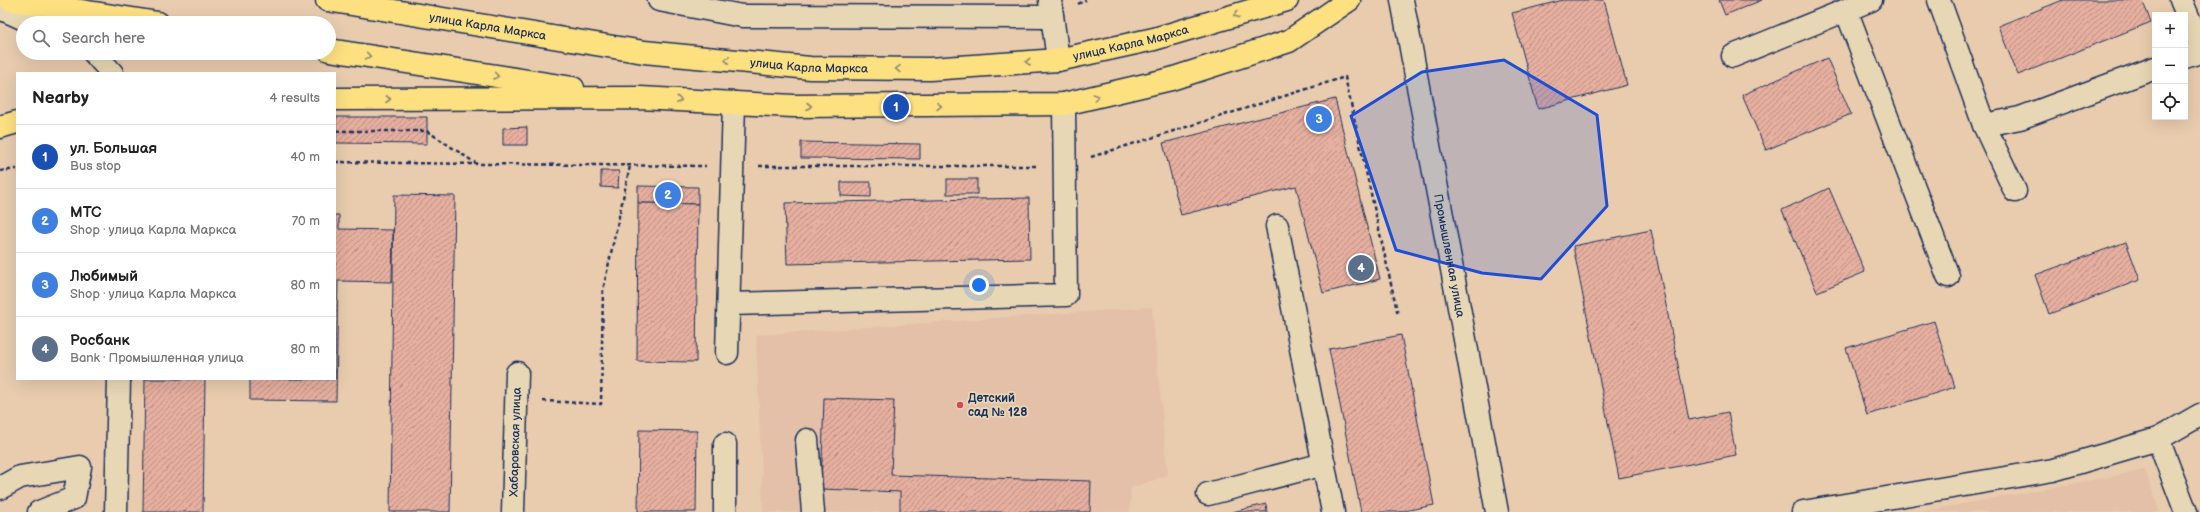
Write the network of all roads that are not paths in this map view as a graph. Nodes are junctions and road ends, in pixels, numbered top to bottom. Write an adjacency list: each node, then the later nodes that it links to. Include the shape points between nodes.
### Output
1 (11, 0): 14 (highway)
2 (327, 0): 21 (highway, улица Карла Маркса, one-way to 2, via 930,69 810,68 644,52)
3 (659, 0): 11 (street, via 742,16)
4 (1287, 0): 21 (highway, улица Карла Маркса, one-way to 21, via 1154,39)
5 (1349, 0): 27 (highway, one-way to 5, via 1171,79 1289,41)
6 (1402, 0): 51 (street, Промышленная улица)
7 (1871, 0): 12 (street)
8 (1939, 0): 29 (street)
9 (2181, 0): 15 (street)
10 (0, 8): 13 (street)
11 (1051, 8): 21 (street)
12 (1846, 10): 18 (street); 33 (street)
13 (18, 16)
14 (113, 16)
15 (2200, 45)
16 (336, 51): 24 (highway, one-way to 24)
17 (2200, 52): 19 (street)
18 (1733, 56)
19 (2188, 56)
20 (100, 60): 23 (street)
21 (1058, 60)
22 (2152, 69): 29 (street, via 2020,118)
23 (111, 72)
24 (640, 98): 25 (highway, one-way to 24); 26 (highway, one-way to 26)
25 (336, 99)
26 (734, 103): 27 (highway, one-way to 27, via 847,107); 34 (street)
27 (1064, 104): 34 (street, via 1066,295)
28 (16, 122): 30 (highway)
29 (1984, 125): 31 (street)
30 (0, 127)
31 (2015, 191)
32 (1277, 226): 42 (street)
33 (1948, 276)
34 (729, 304): 35 (street)
35 (727, 353)
36 (517, 373): 47 (street, Хабаровская улица)
37 (119, 380): 46 (street)
38 (2200, 415): 39 (street)
39 (2158, 439): 52 (street, via 2053,470); 53 (street)
40 (807, 440): 49 (street)
41 (726, 444): 48 (street)
42 (1324, 464): 44 (street); 50 (street)
43 (0, 488): 45 (street, via 20,477 80,467 74,498)
44 (1208, 494)
45 (39, 512)
46 (116, 512)
47 (512, 512)
48 (725, 512)
49 (813, 512)
50 (1333, 512)
51 (1497, 512)
52 (1803, 512)
53 (2186, 512)

